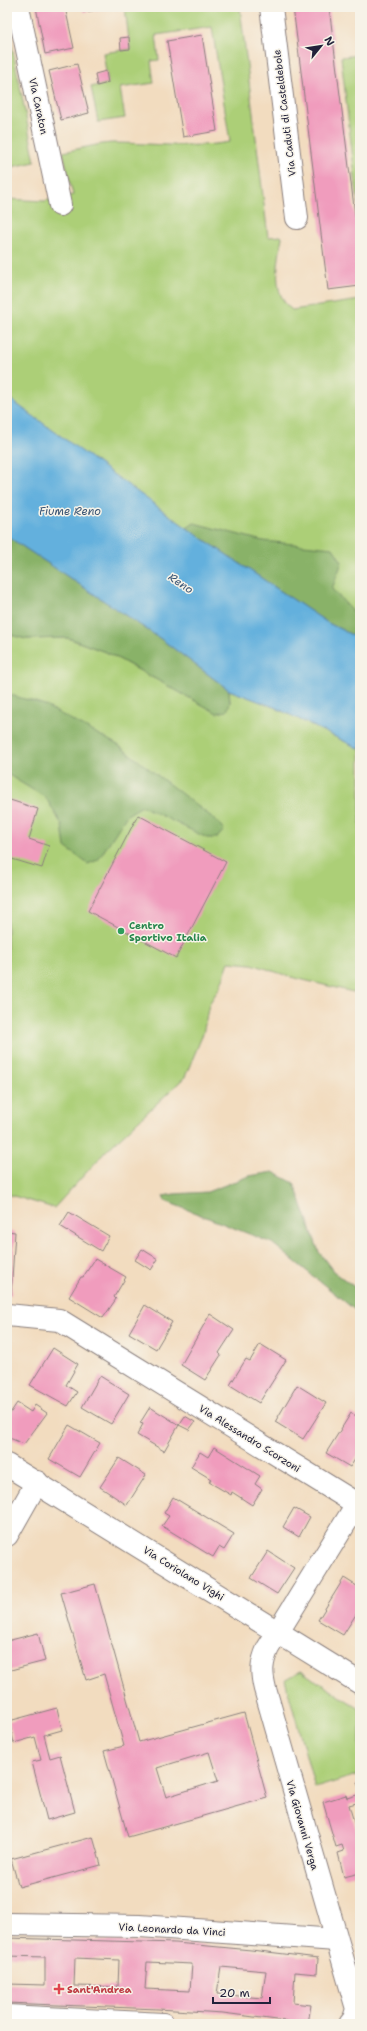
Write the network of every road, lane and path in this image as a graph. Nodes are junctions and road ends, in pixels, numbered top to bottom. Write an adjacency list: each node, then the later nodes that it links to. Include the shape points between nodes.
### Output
1 (18, 7): 3 (street, Via Caraton)
2 (271, 7): 4 (street, Via Caduti di Casteldebole)
3 (60, 205)
4 (297, 218)
5 (7, 1316): 9 (street, Via Alessandro Scorzoni, via 59,1320 357,1504)
6 (7, 1465): 7 (street, Via Coriolano Vighi)
7 (37, 1482): 8 (street); 9 (street, Via Coriolano Vighi)
8 (7, 1536)
9 (278, 1632): 10 (street, Via Coriolano Vighi); 12 (street, Via Giovanni Verga, via 262,1660 262,1675)
10 (360, 1683)
11 (7, 1924): 12 (street, Via Leonardo da Vinci, via 140,1926)
12 (336, 1940): 14 (street, Via Giovanni Verga, via 357,2009)
13 (7, 2016): 15 (street)
14 (354, 2022)
15 (163, 2024)

